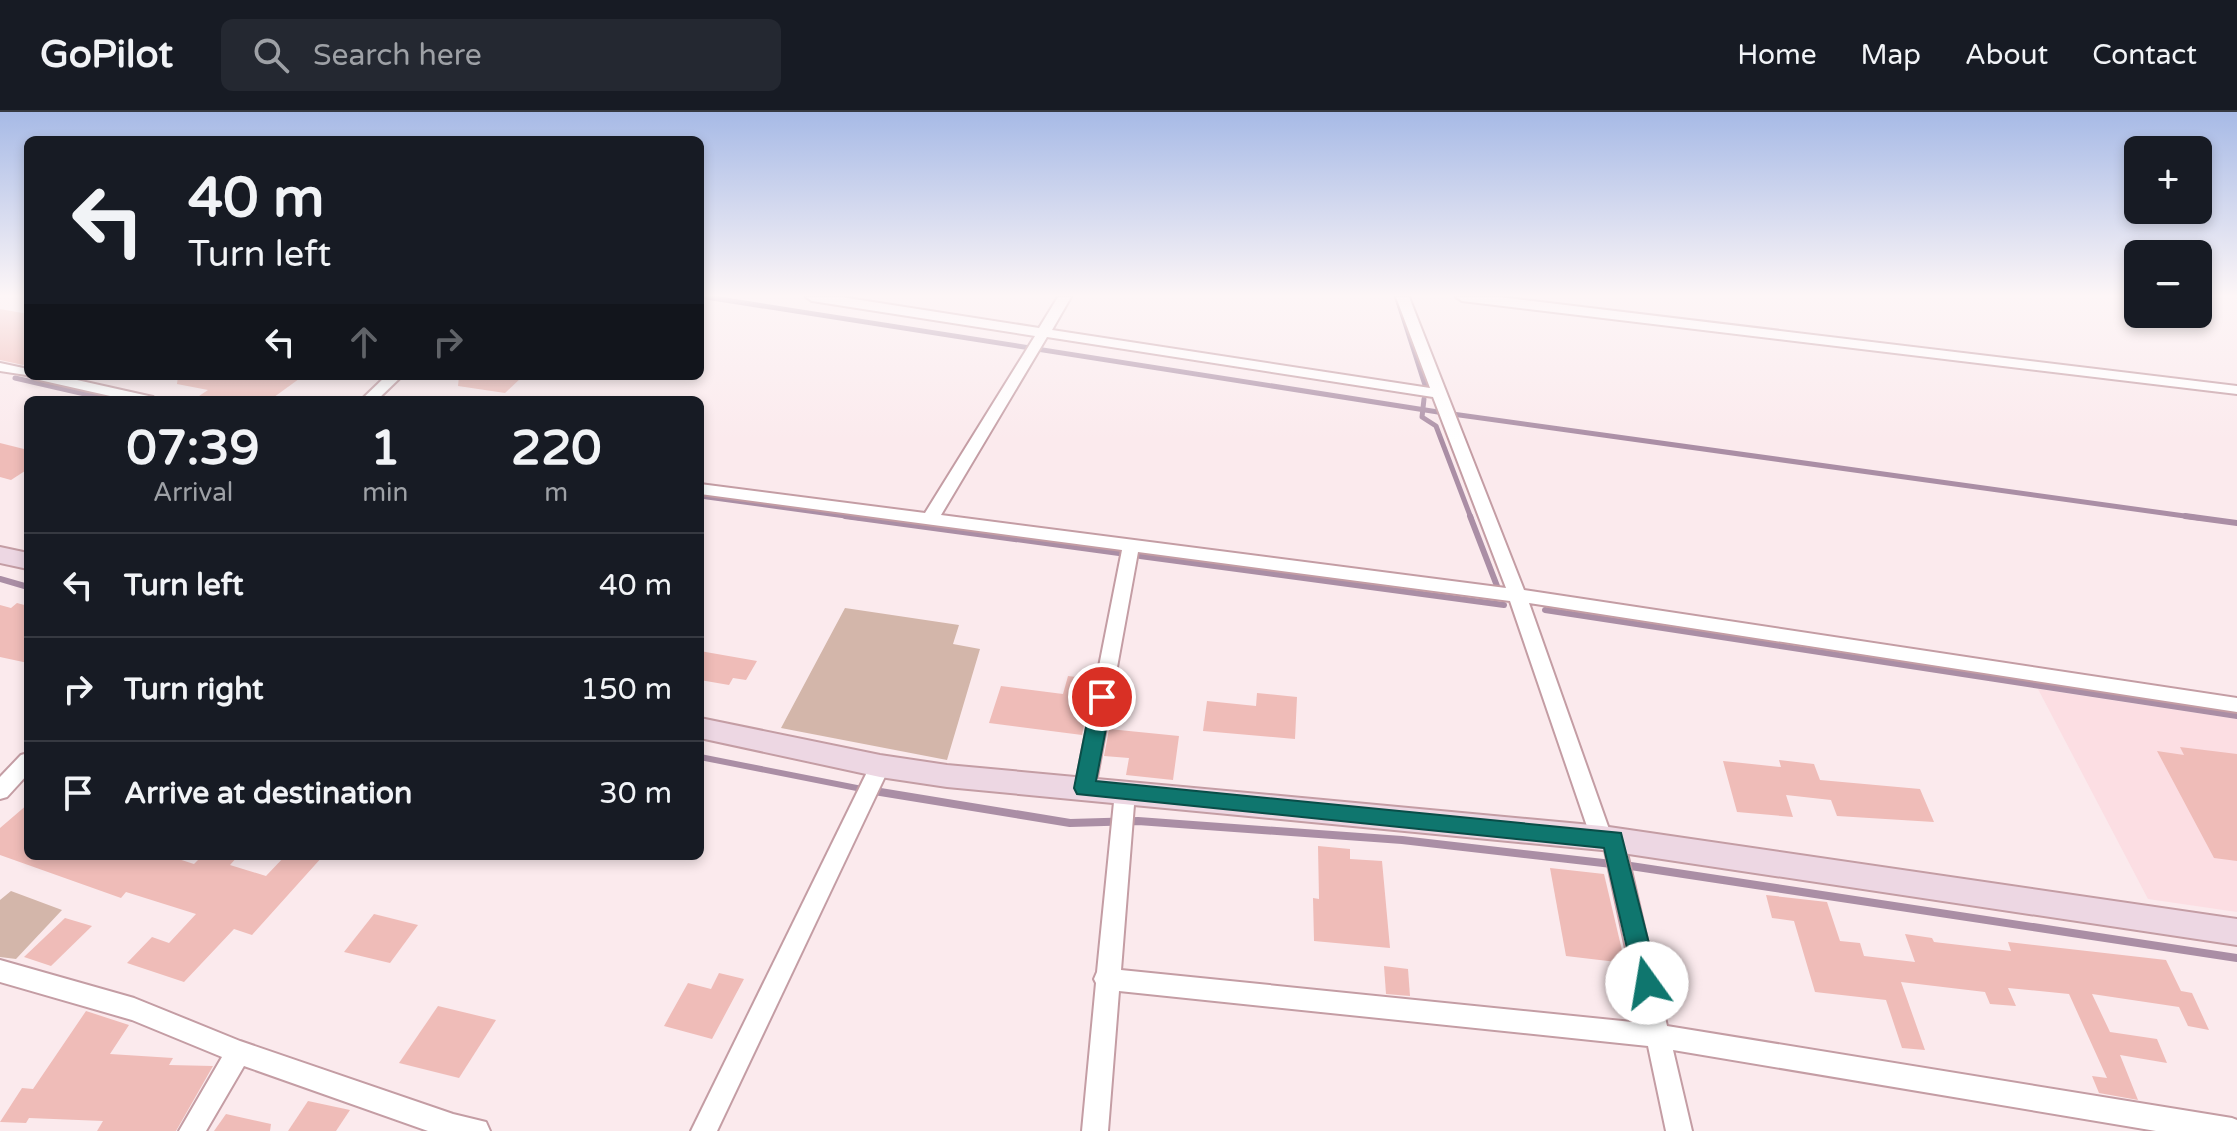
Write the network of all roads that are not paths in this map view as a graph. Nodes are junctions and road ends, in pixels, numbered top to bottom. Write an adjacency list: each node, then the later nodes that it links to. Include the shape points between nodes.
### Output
1 (1036, 344): 16 (street)
2 (1040, 345): 14 (street)
3 (1421, 345): 14 (street)
4 (1858, 345): 11 (street)
5 (0, 367): 6 (street)
6 (24, 372)
7 (57, 380): 10 (street)
8 (104, 380): 10 (street)
9 (390, 380): 13 (street)
10 (92, 388): 12 (street)
11 (2237, 390)
12 (129, 396)
13 (372, 396)
14 (1443, 400): 20 (street)
15 (704, 490): 16 (street)
16 (930, 519): 17 (street)
17 (1131, 546): 20 (street); 25 (street)
18 (0, 555): 19 (street)
19 (24, 560)
20 (1518, 597): 21 (street); 28 (street)
21 (2237, 705)
22 (704, 729): 24 (street)
23 (24, 765): 26 (street)
24 (873, 782): 25 (street); 36 (street)
25 (1085, 788): 27 (street)
26 (0, 791)
27 (1123, 812): 28 (street); 31 (street)
28 (1614, 853): 29 (street); 32 (street)
29 (2237, 932)
30 (0, 971): 33 (street, via 134,1009)
31 (1106, 979): 32 (street); 37 (street)
32 (1659, 1036): 38 (street); 39 (street)
33 (239, 1052): 34 (street); 35 (street)
34 (192, 1131)
35 (477, 1131)
36 (704, 1131)
37 (1095, 1131)
38 (1679, 1131)
39 (2232, 1131)

